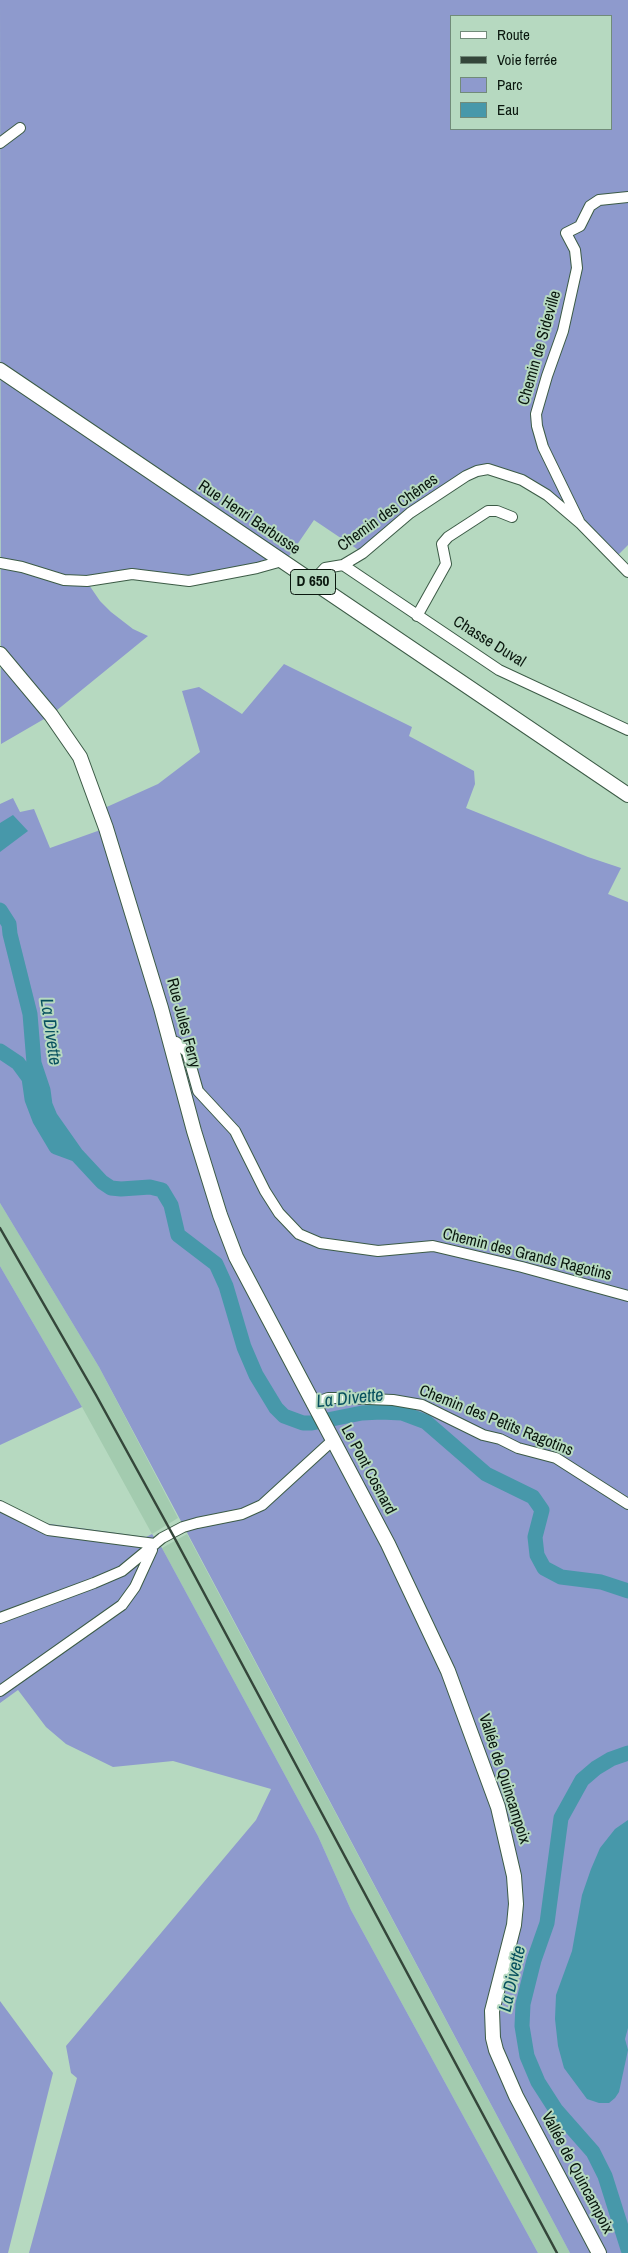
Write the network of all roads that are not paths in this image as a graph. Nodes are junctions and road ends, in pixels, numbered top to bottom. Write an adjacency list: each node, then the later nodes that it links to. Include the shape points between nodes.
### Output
1 (20, 128): 2 (street)
2 (0, 143)
3 (628, 198): 6 (street, Chemin de Sideville, via 599,200 590,206 580,226 566,233 575,250 577,268 563,331 538,404 536,426 543,447)
4 (0, 370): 7 (main road, Rue Henri Barbusse / D 650)
5 (512, 516): 12 (street, via 488,511 448,537 442,544 446,564)
6 (581, 524): 9 (street, Chemin des Chênes, via 547,495 522,480 488,469 466,476 410,513 363,553); 10 (street, Chemin des Chênes)
7 (282, 561): 8 (street, via 189,581 132,574 87,581 64,580); 11 (main road, Rue Henri Barbusse / D 650)
8 (0, 563)
9 (343, 565): 11 (street, Chemin des Chênes, via 325,568); 12 (street, Chasse Duval)
10 (628, 572)
11 (312, 582): 15 (main road, Rue Henri Barbusse / D 650)
12 (417, 616): 14 (street, Chasse Duval, via 499,670)
13 (0, 654): 16 (main road, Rue Jules Ferry, via 52,715 80,757 106,828)
14 (628, 730)
15 (628, 796)
16 (170, 1042): 17 (street, Chemin des Grands Ragotins, via 176,1042 187,1052 198,1091 235,1131 265,1191 279,1213 299,1234 320,1243 378,1252 433,1246); 18 (main road, Rue Jules Ferry, via 208,1177 236,1257)
17 (628, 1296)
18 (315, 1408): 19 (main road, Le Pont Cosnard); 20 (street, Chemin des Petits Ragotins, via 328,1398 393,1400 422,1405 483,1435 556,1458)
19 (332, 1441): 22 (street, via 262,1505 242,1514 183,1527); 23 (main road, Le Pont Cosnard)
20 (628, 1504)
21 (0, 1506): 22 (street, via 48,1530)
22 (154, 1544): 24 (street, via 131,1565 111,1576); 25 (street, via 135,1587 122,1605)
23 (388, 1544): 26 (main road, Vallée de Quincampoix, via 448,1671 492,1790 511,1856 516,1904 492,2011 496,2050 516,2096)
24 (0, 1618)
25 (0, 1691)
26 (599, 2253)

